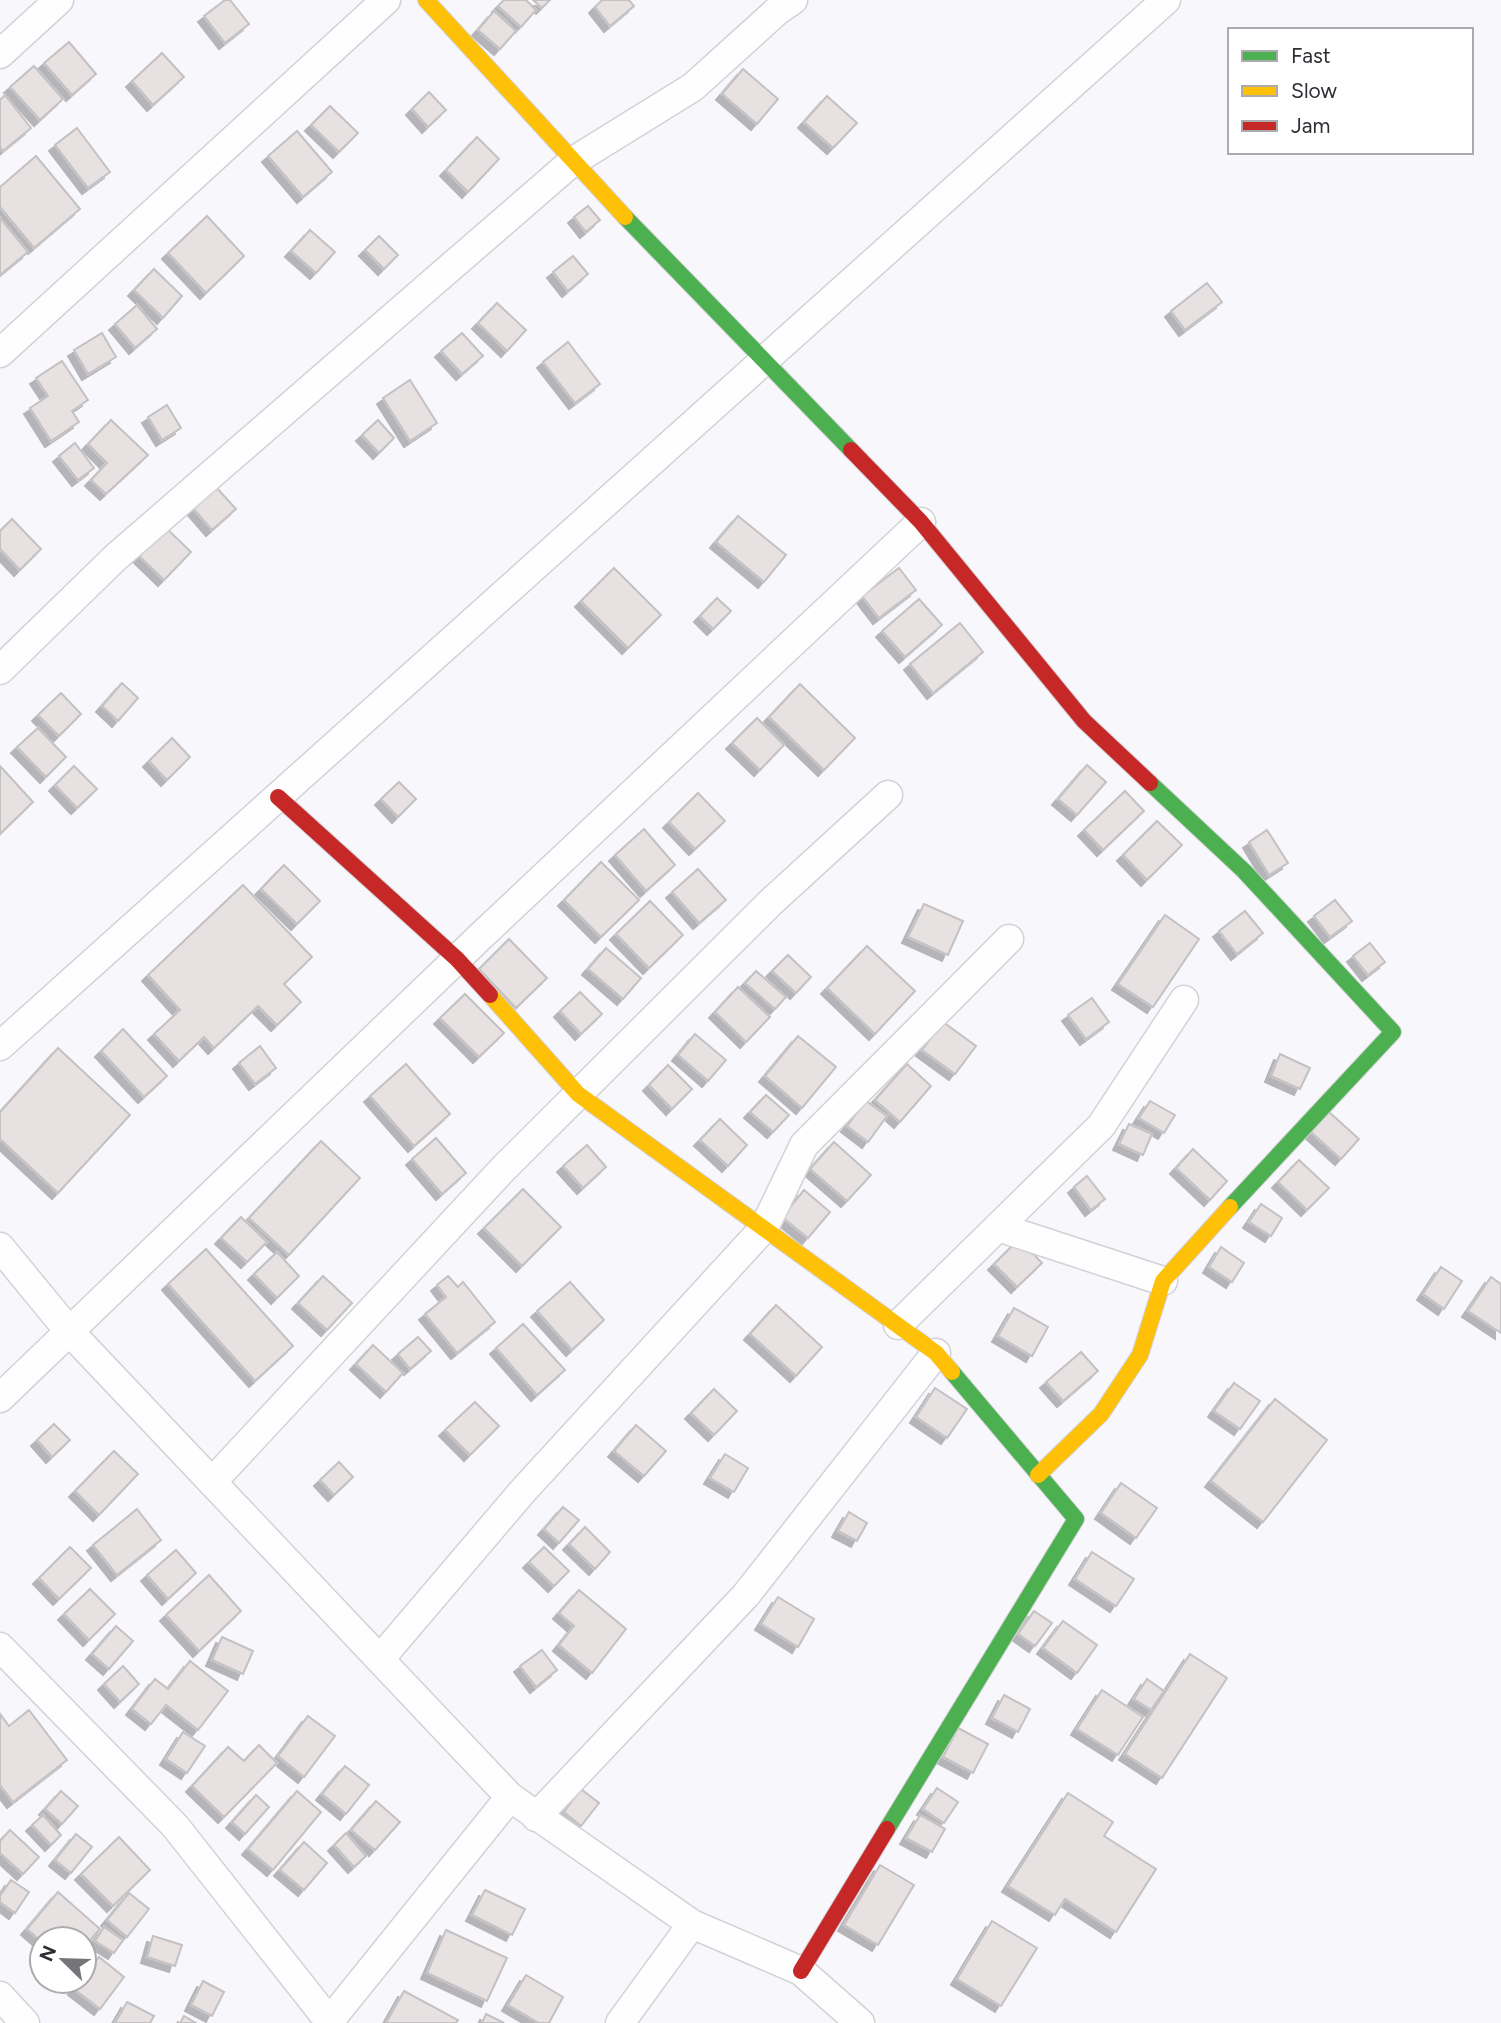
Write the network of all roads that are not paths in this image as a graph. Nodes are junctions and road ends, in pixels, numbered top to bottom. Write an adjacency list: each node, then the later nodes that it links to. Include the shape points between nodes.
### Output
1 (60, 0): 6 (street)
2 (386, 0): 8 (street)
3 (426, 0): 7 (street)
4 (793, 0): 7 (street, via 693,86)
5 (1166, 0): 9 (street)
6 (0, 54)
7 (572, 162): 9 (street); 11 (street, via 116,557)
8 (0, 353)
9 (762, 359): 10 (street); 13 (street)
10 (920, 522): 15 (street); 22 (street, via 1084,721 1244,871 1393,1031)
11 (0, 670)
12 (888, 796): 18 (street, via 770,902)
13 (278, 797): 15 (street); 17 (street)
14 (1009, 939): 20 (street, via 804,1145)
15 (457, 959): 18 (street); 24 (street)
16 (1184, 1000): 19 (street, via 1101,1126)
17 (0, 1046)
18 (578, 1094): 20 (street); 28 (street)
19 (998, 1227): 22 (street); 23 (street)
20 (764, 1228): 23 (street); 30 (street, via 522,1492)
21 (0, 1247): 24 (street)
22 (1163, 1281): 27 (street, via 1140,1355 1101,1414)
23 (898, 1325): 25 (street)
24 (69, 1331): 26 (street); 28 (street)
25 (936, 1353): 27 (street); 32 (street, via 746,1595)
26 (0, 1398)
27 (1038, 1475): 34 (street, via 1076,1519)
28 (212, 1482): 30 (street)
29 (0, 1647): 36 (street, via 175,1826)
30 (380, 1659): 31 (street)
31 (510, 1797): 32 (street); 36 (street)
32 (536, 1817): 33 (street)
33 (692, 1924): 34 (street); 38 (street)
34 (801, 1971): 39 (street)
35 (0, 1996): 37 (street)
36 (328, 2022)
37 (25, 2023)
38 (620, 2023)
39 (860, 2023)

